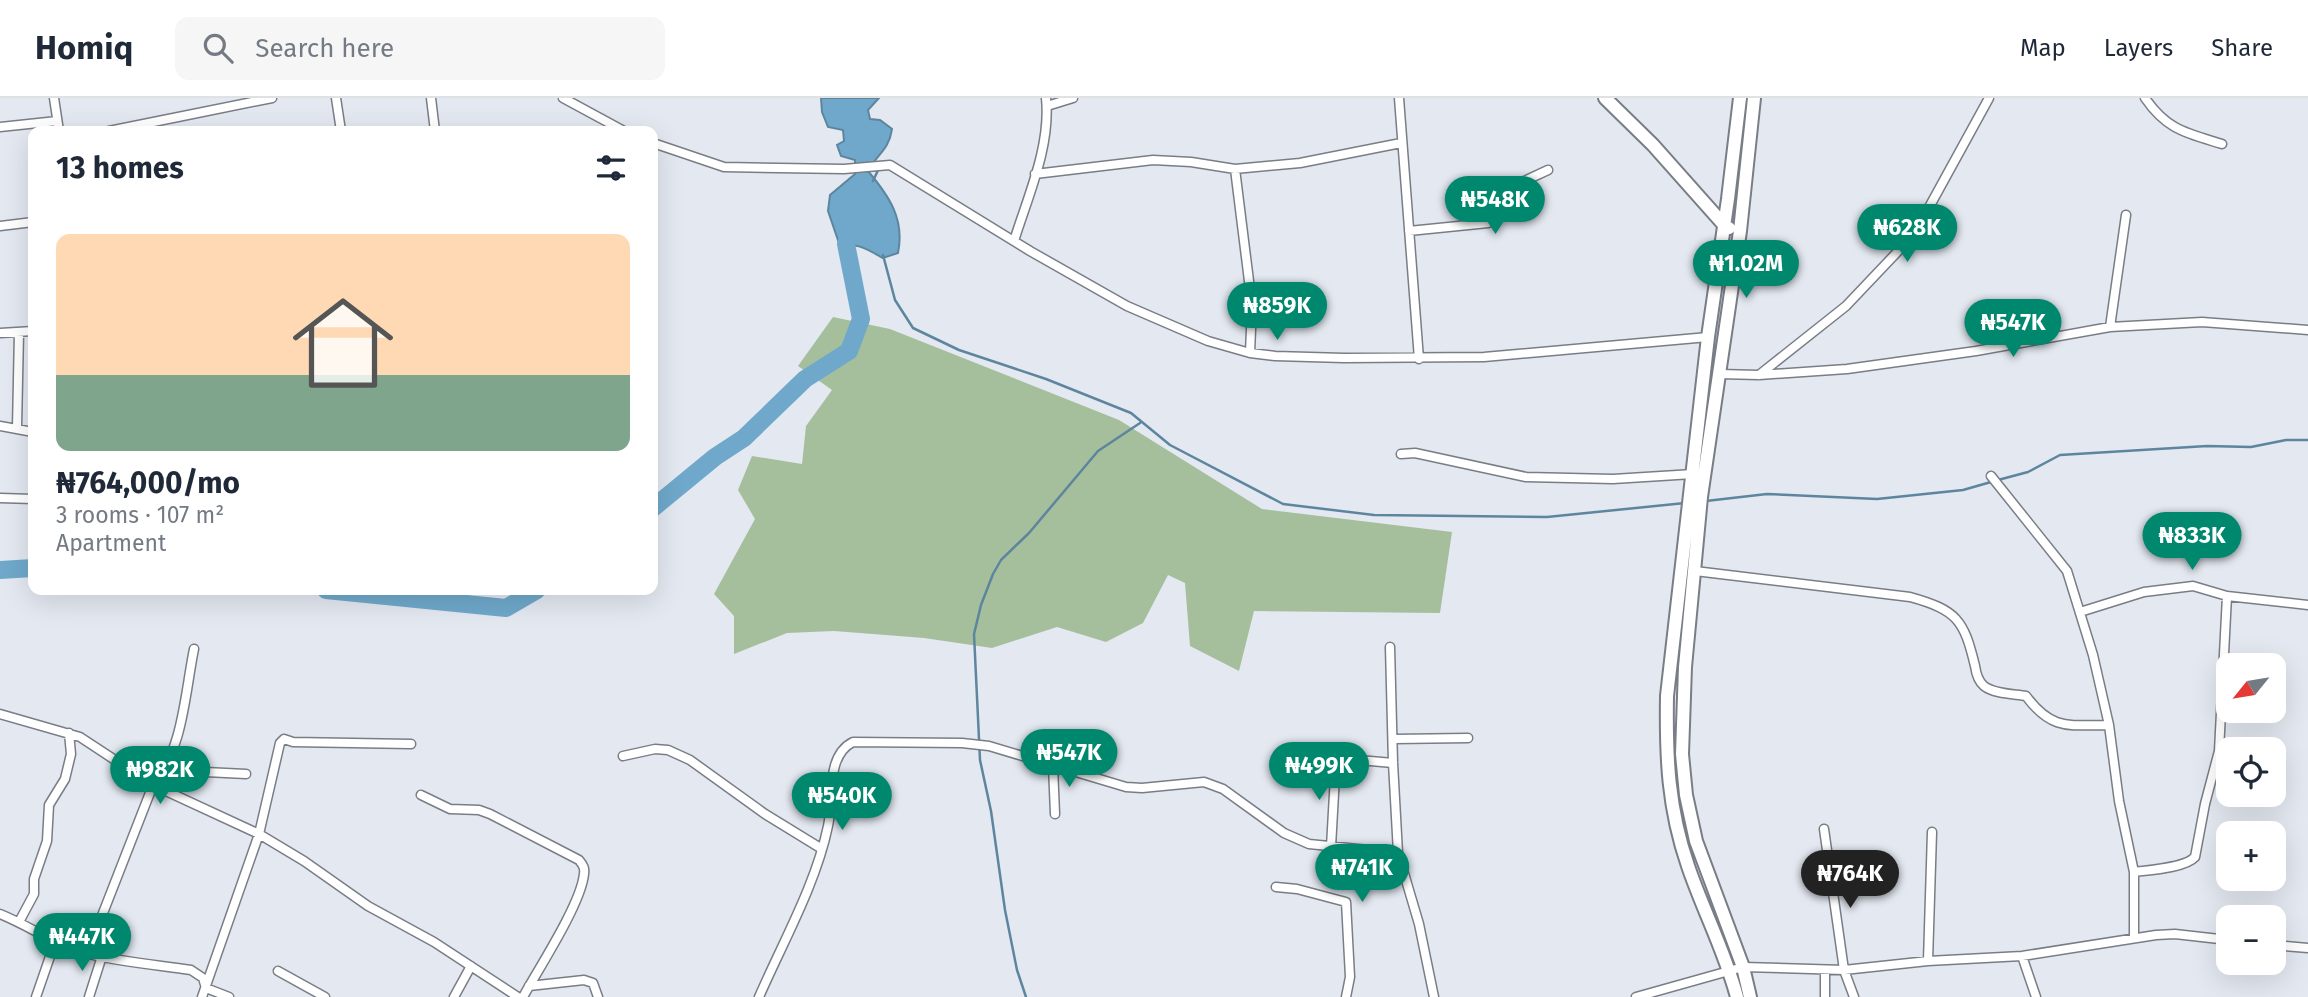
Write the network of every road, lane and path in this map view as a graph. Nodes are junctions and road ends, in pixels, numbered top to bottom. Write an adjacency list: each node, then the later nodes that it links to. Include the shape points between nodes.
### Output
1 (54, 98): 14 (street)
2 (272, 98): 16 (street)
3 (336, 98): 17 (street)
4 (431, 98): 18 (street)
5 (563, 98): 19 (street)
6 (1073, 98): 13 (street)
7 (1399, 98): 21 (street)
8 (1605, 98): 30 (main road)
9 (1740, 98): 30 (main road)
10 (1754, 98): 32 (main road)
11 (1989, 98): 43 (street, via 1921,222 1902,247 1846,306)
12 (2145, 98): 22 (street, via 2160,119 2176,130)
13 (1047, 102): 26 (street)
14 (57, 121): 15 (street); 20 (street)
15 (58, 126)
16 (154, 126)
17 (340, 126)
18 (434, 126)
19 (615, 126)
20 (0, 127)
21 (1401, 143): 24 (street, via 1300,163); 31 (street)
22 (2222, 144)
23 (658, 145): 33 (street, via 724,167 844,169 890,164)
24 (1235, 169): 26 (street, via 1153,160); 40 (street, via 1252,305)
25 (1548, 170): 31 (street, via 1504,190 1495,218 1488,223)
26 (1035, 174): 33 (street)
27 (2126, 215): 34 (street)
28 (28, 223): 29 (street)
29 (0, 226)
30 (1725, 226): 32 (main road); 39 (main road)
31 (1409, 231): 41 (street)
32 (1740, 231): 42 (main road)
33 (1014, 241): 40 (street, via 1147,316)
34 (2110, 327): 35 (street, via 2202,322); 43 (street, via 1914,360)
35 (2308, 330)
36 (28, 331): 37 (street)
37 (19, 332): 38 (street); 45 (street)
38 (0, 333)
39 (1708, 337): 41 (street); 48 (main road)
40 (1250, 353): 41 (street)
41 (1419, 359)
42 (1719, 374): 43 (street); 52 (main road)
43 (1759, 375)
44 (0, 426): 45 (street)
45 (17, 428): 46 (street)
46 (28, 431)
47 (1401, 454): 48 (street, via 1415,453 1526,477 1613,479)
48 (1693, 474): 52 (main road)
49 (1991, 476): 56 (street, via 2067,571)
50 (0, 498): 51 (street)
51 (28, 499)
52 (1695, 505): 53 (main road); 93 (main road, via 1667,696 1668,783 1688,864)
53 (1695, 571): 60 (street, via 1930,602 1961,623 1982,685 2026,696 2039,713 2054,722); 93 (main road, via 1684,679 1686,795)
54 (2227, 596): 55 (street); 56 (street, via 2193,586 2171,587); 79 (street, via 2220,751 2195,857 2179,865)
55 (2308, 605)
56 (2080, 612): 60 (street)
57 (1390, 647): 62 (street)
58 (194, 649): 68 (street)
59 (0, 714): 61 (street)
60 (2109, 725): 79 (street)
61 (69, 733): 70 (street); 82 (street, via 68,768 49,806 47,841 34,878 34,894)
62 (1394, 738): 63 (street); 66 (street)
63 (1468, 738)
64 (411, 744): 75 (street, via 284,739)
65 (623, 756): 77 (street, via 668,750 690,760)
66 (1393, 763): 76 (street, via 1336,758); 78 (street)
67 (1053, 766): 72 (street); 76 (street, via 1126,787 1204,782 1223,789 1284,833); 77 (street, via 989,746 853,742 841,748 836,760)
68 (165, 770): 69 (street); 70 (street)
69 (247, 774)
70 (153, 785): 75 (street); 88 (street)
71 (421, 795): 97 (street, via 450,808 490,814 583,865 573,906)
72 (1055, 814)
73 (1825, 829): 95 (street)
74 (1932, 832): 91 (street)
75 (259, 834): 92 (street, via 368,906); 98 (street)
76 (1331, 848): 78 (street)
77 (822, 849): 107 (street)
78 (1398, 853): 109 (street)
79 (2134, 872): 83 (street)
80 (1276, 887): 108 (street, via 1346,902 1350,977)
81 (0, 914): 82 (street)
82 (19, 922): 85 (street)
83 (2134, 937): 84 (street, via 2175,934); 89 (street)
84 (2216, 939)
85 (55, 942): 88 (street); 99 (street)
86 (2286, 946): 87 (street)
87 (2308, 948)
88 (87, 954): 90 (street)
89 (2022, 956): 91 (street); 115 (street)
90 (102, 957): 98 (street, via 191,970 203,978); 100 (street)
91 (1928, 961): 95 (street)
92 (471, 966): 104 (street); 105 (street)
93 (1736, 969): 94 (street); 110 (street); 111 (main road); 112 (main road)
94 (1825, 970): 95 (street); 113 (street)
95 (1844, 970): 114 (street)
96 (278, 971): 103 (street)
97 (529, 986): 105 (street); 106 (street, via 584,980 593,983)
98 (206, 988): 101 (street); 102 (street)
99 (36, 997)
100 (89, 997)
101 (202, 997)
102 (229, 997)
103 (324, 997)
104 (454, 997)
105 (520, 997)
106 (598, 997)
107 (760, 997)
108 (1346, 997)
109 (1434, 997)
110 (1636, 997)
111 (1737, 997)
112 (1750, 997)
113 (1825, 997)
114 (1854, 997)
115 (2036, 997)

